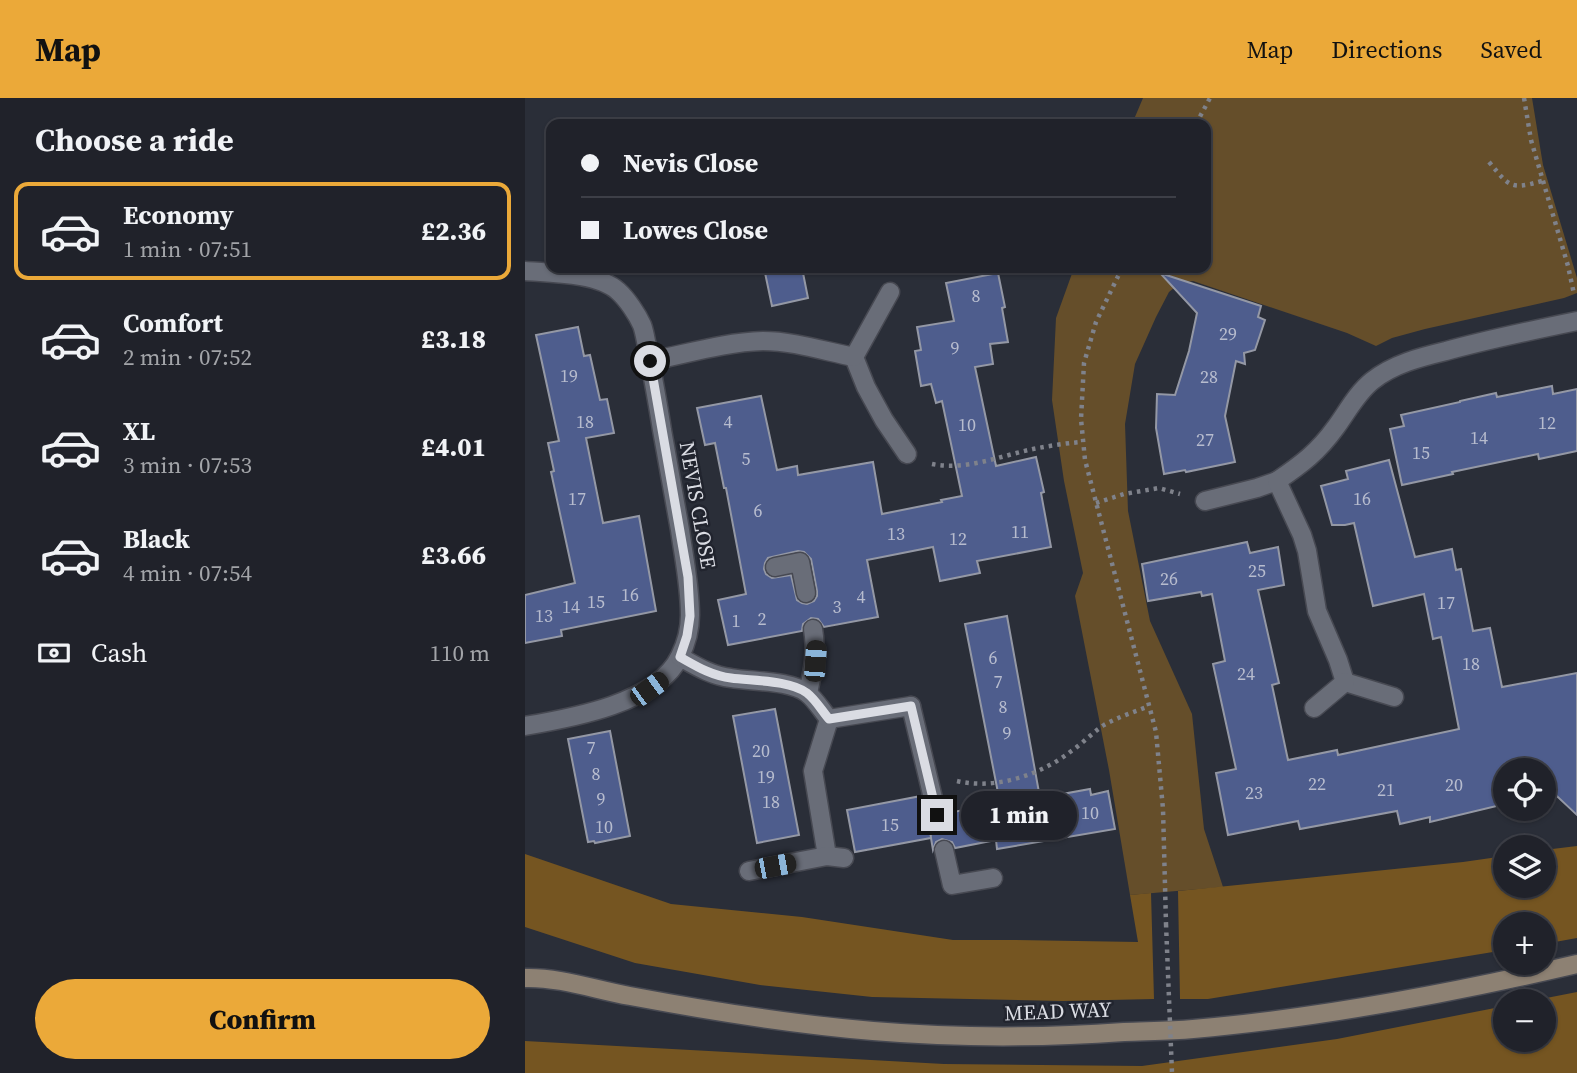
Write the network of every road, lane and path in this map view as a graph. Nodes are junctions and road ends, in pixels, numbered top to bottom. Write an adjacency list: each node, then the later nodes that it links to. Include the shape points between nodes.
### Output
1 (1210, 98): 3 (path)
2 (1524, 98): 5 (path)
3 (1199, 119)
4 (1489, 162): 5 (path, via 1512,186)
5 (1542, 181): 11 (path)
6 (525, 271): 7 (street, NEVIS CLOSE)
7 (546, 273)
8 (552, 273): 14 (street, NEVIS CLOSE, via 578,275 616,289 642,326)
9 (1120, 273): 15 (path, via 1096,322 1084,363)
10 (890, 292): 13 (street)
11 (1575, 298)
12 (1577, 321): 17 (street, via 1481,341 1387,372 1360,393 1310,458)
13 (854, 357): 14 (street, via 763,341); 16 (street, via 884,420)
14 (650, 361): 23 (street, NEVIS CLOSE, via 688,577 690,616)
15 (1082, 442): 16 (path, via 963,466 930,464); 19 (path)
16 (907, 454)
17 (1277, 481): 18 (street); 24 (street, via 1302,535 1317,611)
18 (1205, 501): 19 (path, via 1159,488)
19 (1096, 503): 27 (path)
20 (775, 567): 21 (street, via 800,562)
21 (806, 593)
22 (813, 629): 25 (street, via 815,661)
23 (680, 657): 25 (street, via 713,674 776,683); 30 (street, NEVIS CLOSE, via 661,680 639,695)
24 (1345, 682): 26 (street); 28 (street)
25 (808, 693): 29 (street)
26 (1394, 697)
27 (1149, 706): 31 (path, via 1103,726 1058,762 1012,779 968,783); 39 (path, bridge, via 1163,809)
28 (1314, 708)
29 (829, 719): 31 (street, via 911,706); 34 (street, via 813,771 835,857)
30 (525, 726)
31 (926, 766): 32 (street)
32 (937, 815)
33 (944, 850): 35 (street, via 952,885)
34 (749, 871)
35 (993, 878)
36 (1577, 964): 38 (main road, MEAD WAY, via 1516,979 1280,1019 1074,1036 945,1035 796,1024)
37 (525, 967): 38 (main road, MEAD WAY)
38 (533, 978)
39 (1172, 1073)

